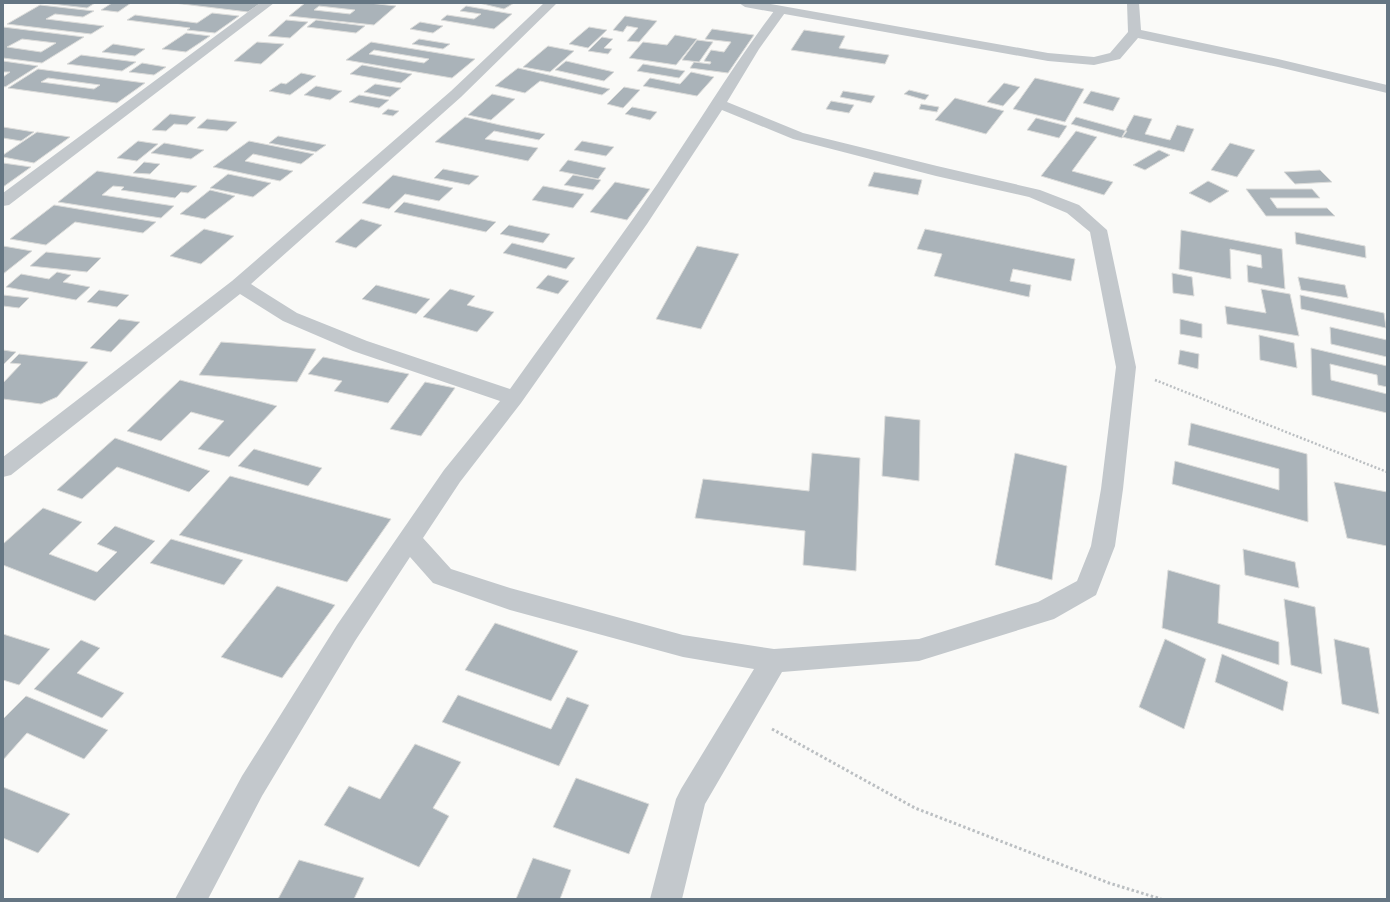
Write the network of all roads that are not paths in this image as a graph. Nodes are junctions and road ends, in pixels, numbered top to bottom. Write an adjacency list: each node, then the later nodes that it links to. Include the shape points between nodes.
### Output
1 (268, 3): 9 (street)
2 (551, 3): 10 (street, via 456,94)
3 (745, 3): 5 (street)
4 (1133, 3): 6 (street)
5 (781, 10): 6 (street, via 1048,57 1094,61 1116,56); 8 (street, via 753,48)
6 (1135, 34): 7 (street, via 1278,63)
7 (1387, 89)
8 (719, 104): 11 (street, via 641,220); 14 (street, via 798,136 1034,193 1073,209 1098,230 1126,367 1103,546 1087,588 1045,611 919,650)
9 (3, 201)
10 (239, 285): 11 (street, via 297,320 360,346); 12 (street)
11 (514, 398): 13 (street, via 452,476)
12 (5, 465)
13 (409, 539): 14 (street, via 442,576 510,599 683,646); 15 (street, via 346,633 265,766)
14 (774, 661): 16 (street, via 691,799)
15 (191, 899)
16 (666, 899)

